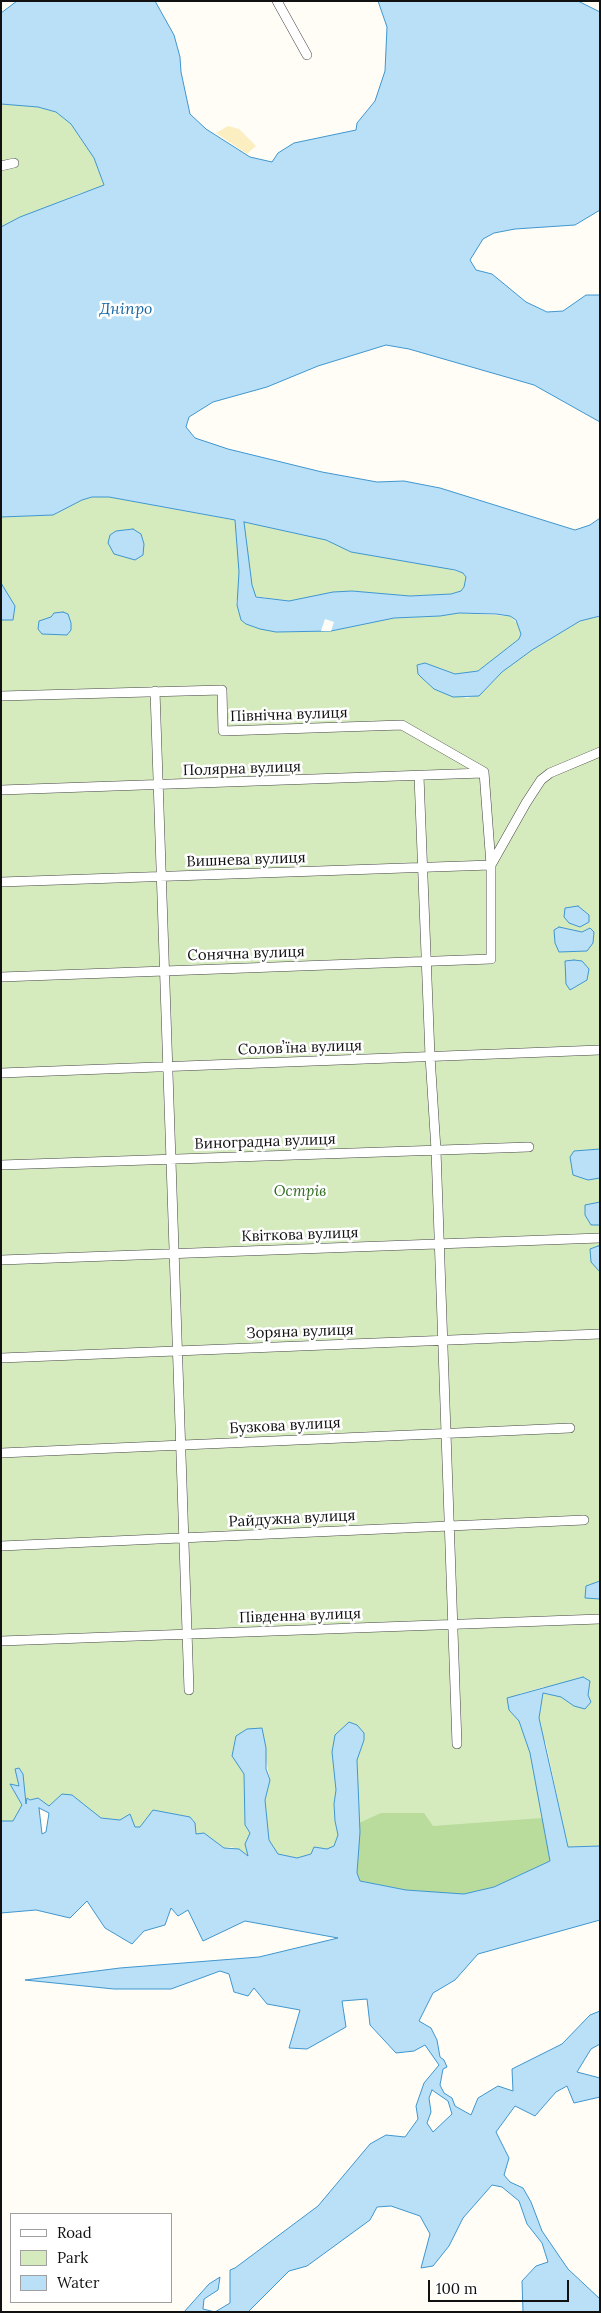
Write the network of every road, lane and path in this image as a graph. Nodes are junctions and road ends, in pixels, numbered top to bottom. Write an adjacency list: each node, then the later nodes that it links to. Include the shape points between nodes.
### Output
1 (277, 1): 2 (street)
2 (307, 55)
3 (14, 163): 4 (street)
4 (1, 166)
5 (155, 691): 6 (street, Північна вулиця); 8 (street, Північна вулиця, via 222,690 223,730 402,725); 10 (street)
6 (1, 696)
7 (600, 752): 12 (street, via 541,780)
8 (484, 772): 9 (street, Полярна вулиця); 12 (street)
9 (419, 776): 10 (street, Полярна вулиця); 13 (street)
10 (158, 785): 11 (street, Полярна вулиця); 14 (street)
11 (1, 790)
12 (491, 865): 13 (street, Вишнева вулиця); 16 (street, Сонячна вулиця, via 491,959)
13 (424, 869): 14 (street, Вишнева вулиця); 16 (street)
14 (161, 876): 15 (street, Вишнева вулиця); 17 (street)
15 (1, 882)
16 (428, 962): 17 (street, Сонячна вулиця); 20 (street)
17 (164, 971): 18 (street, Сонячна вулиця); 21 (street)
18 (1, 977)
19 (600, 1050): 20 (street, Соловʼїна вулиця)
20 (430, 1056): 21 (street, Соловʼїна вулиця); 24 (street)
21 (168, 1066): 22 (street, Соловʼїна вулиця); 25 (street)
22 (1, 1073)
23 (529, 1147): 24 (street, Виноградна вулиця)
24 (436, 1150): 25 (street, Виноградна вулиця); 28 (street)
25 (171, 1159): 26 (street, Виноградна вулиця); 29 (street)
26 (1, 1165)
27 (600, 1238): 28 (street, Квіткова вулиця)
28 (439, 1244): 29 (street, Квіткова вулиця); 32 (street)
29 (174, 1254): 30 (street, Квіткова вулиця); 33 (street)
30 (1, 1260)
31 (600, 1334): 32 (street, Зоряна вулиця)
32 (443, 1340): 33 (street, Зоряна вулиця); 36 (street)
33 (178, 1351): 34 (street, Зоряна вулиця); 37 (street)
34 (1, 1358)
35 (570, 1428): 36 (street, Бузкова вулиця)
36 (446, 1433): 37 (street, Бузкова вулиця); 40 (street)
37 (181, 1445): 38 (street, Бузкова вулиця); 41 (street)
38 (1, 1453)
39 (584, 1520): 40 (street, Райдужна вулиця)
40 (450, 1526): 41 (street, Райдужна вулиця); 44 (street)
41 (184, 1538): 42 (street, Райдужна вулиця); 45 (street)
42 (1, 1546)
43 (600, 1619): 44 (street, Південна вулиця)
44 (453, 1625): 45 (street, Південна вулиця); 48 (street)
45 (188, 1634): 46 (street, Південна вулиця); 47 (street)
46 (1, 1641)
47 (189, 1690)
48 (458, 1744)

